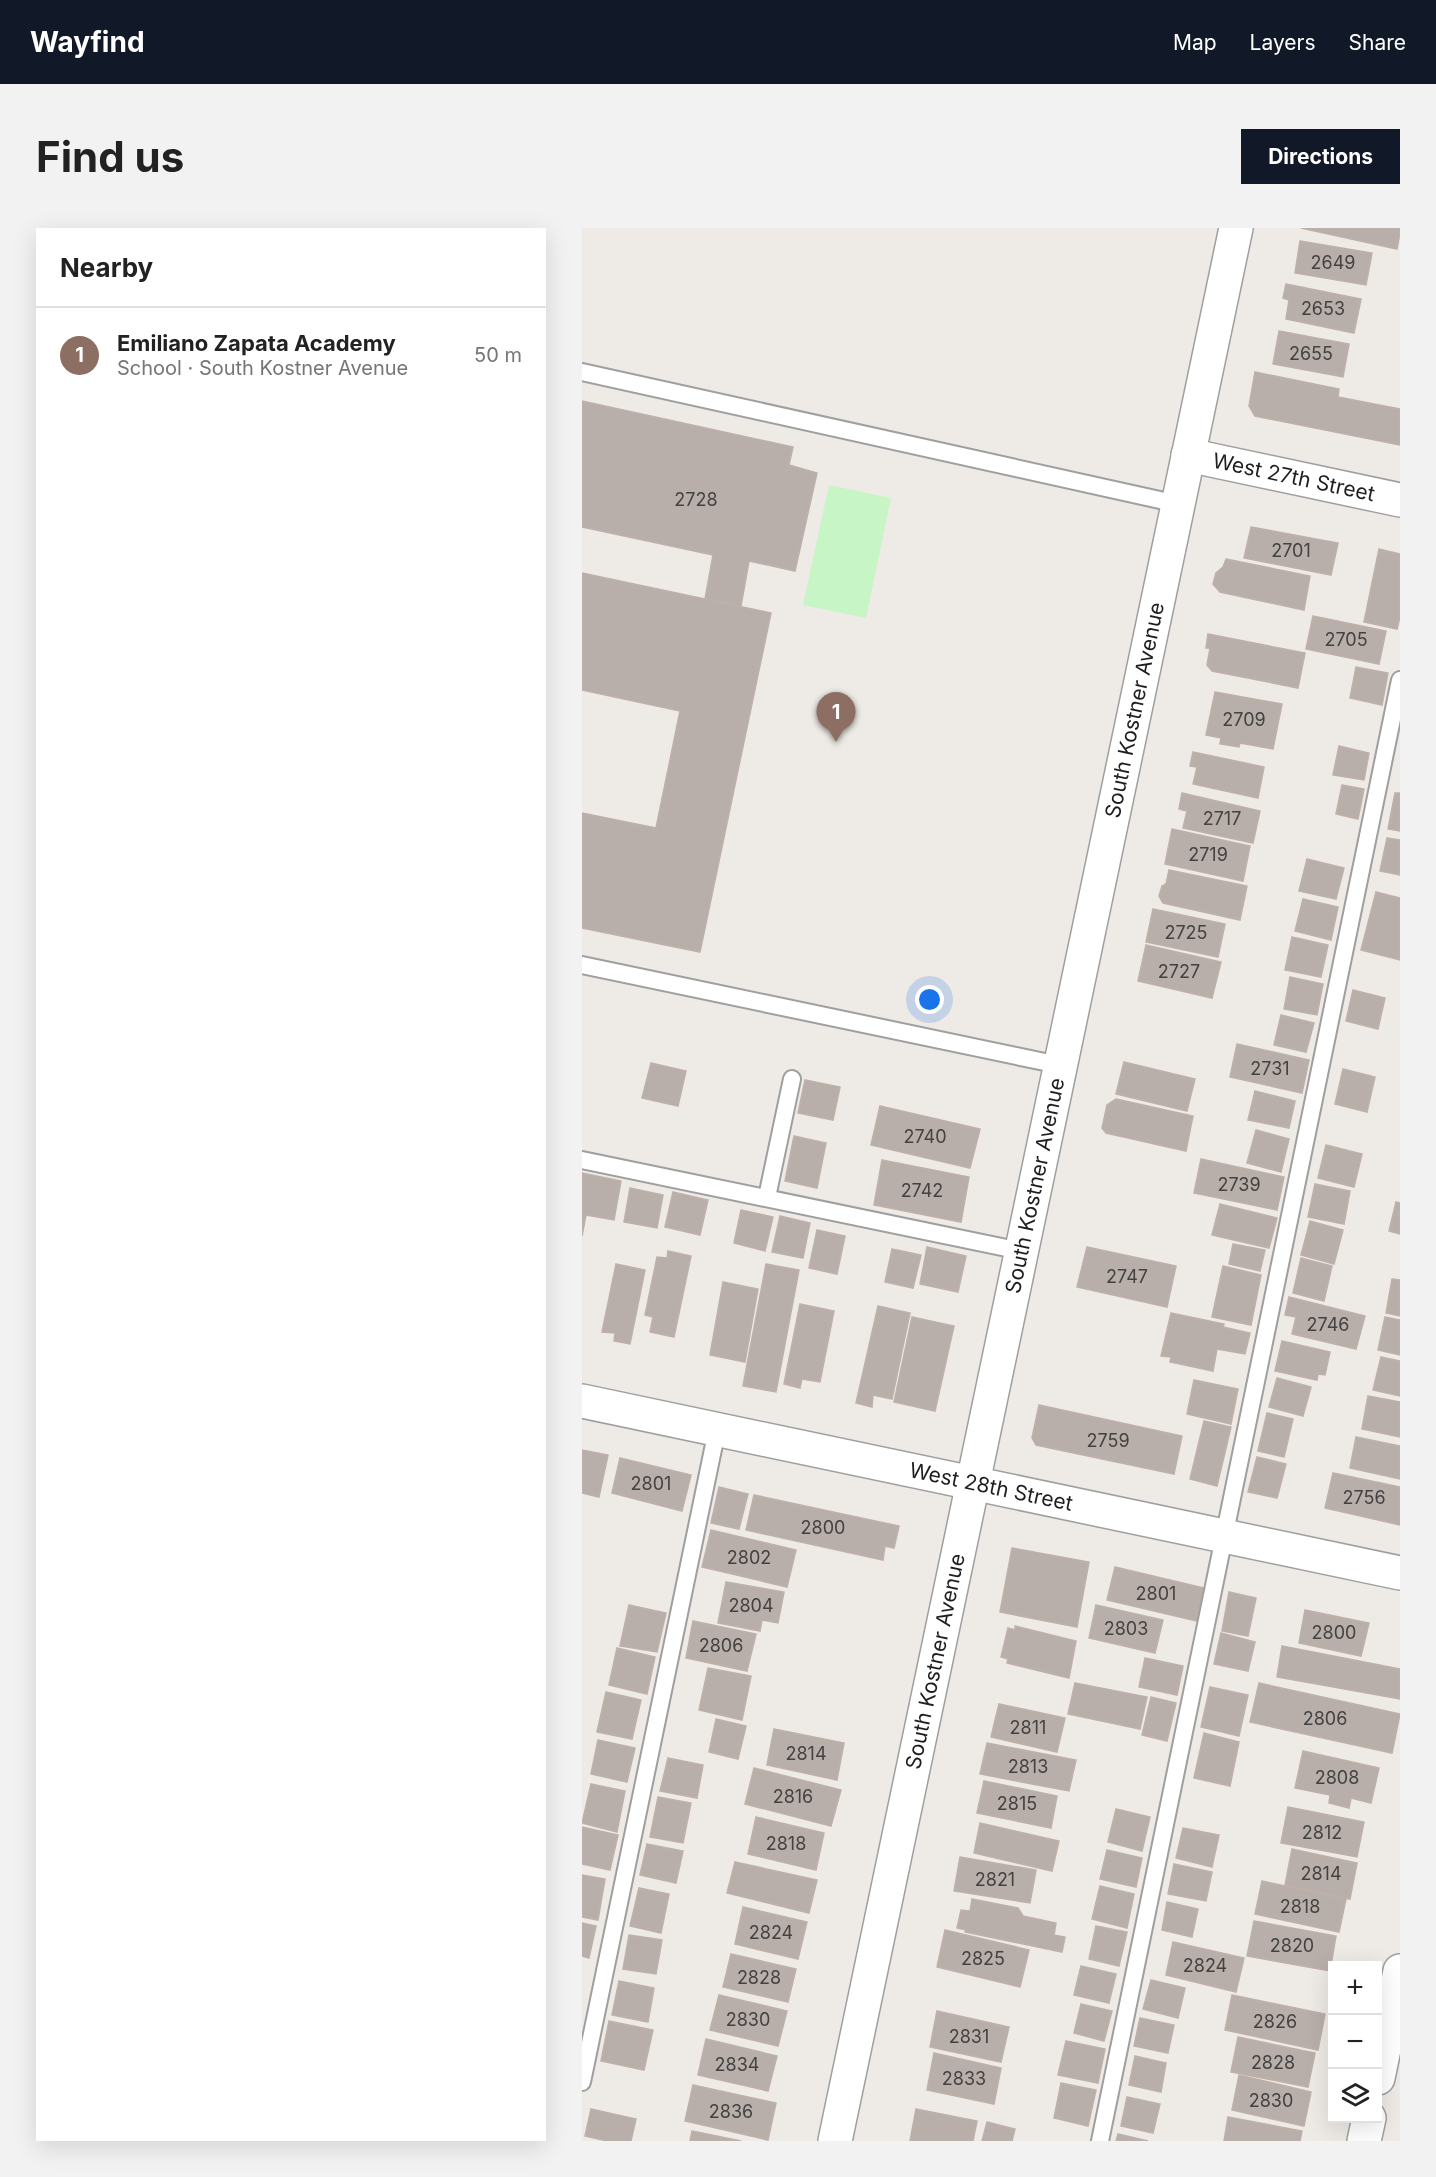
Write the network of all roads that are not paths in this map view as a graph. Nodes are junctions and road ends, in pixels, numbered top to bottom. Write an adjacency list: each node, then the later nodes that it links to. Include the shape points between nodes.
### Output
1 (1236, 228): 3 (street, South Kostner Avenue)
2 (582, 372): 5 (lane)
3 (1188, 455): 4 (street, West 27th Street); 5 (street, South Kostner Avenue)
4 (1400, 500)
5 (1178, 504): 8 (street, South Kostner Avenue)
6 (1400, 680): 16 (lane)
7 (582, 964): 8 (lane)
8 (1059, 1065): 12 (street, South Kostner Avenue)
9 (792, 1079): 11 (lane)
10 (582, 1160): 11 (lane)
11 (767, 1197): 12 (lane)
12 (1021, 1251): 15 (street, South Kostner Avenue)
13 (582, 1401): 14 (street, West 28th Street)
14 (717, 1430): 15 (street, West 28th Street); 20 (lane)
15 (972, 1484): 16 (street, West 28th Street); 22 (street, South Kostner Avenue)
16 (1224, 1536): 17 (street, West 28th Street); 23 (lane)
17 (1400, 1573)
18 (1400, 1971): 19 (street)
19 (1379, 2069)
20 (582, 2082)
21 (1368, 2123): 24 (street)
22 (835, 2141)
23 (1100, 2141)
24 (1364, 2141)

